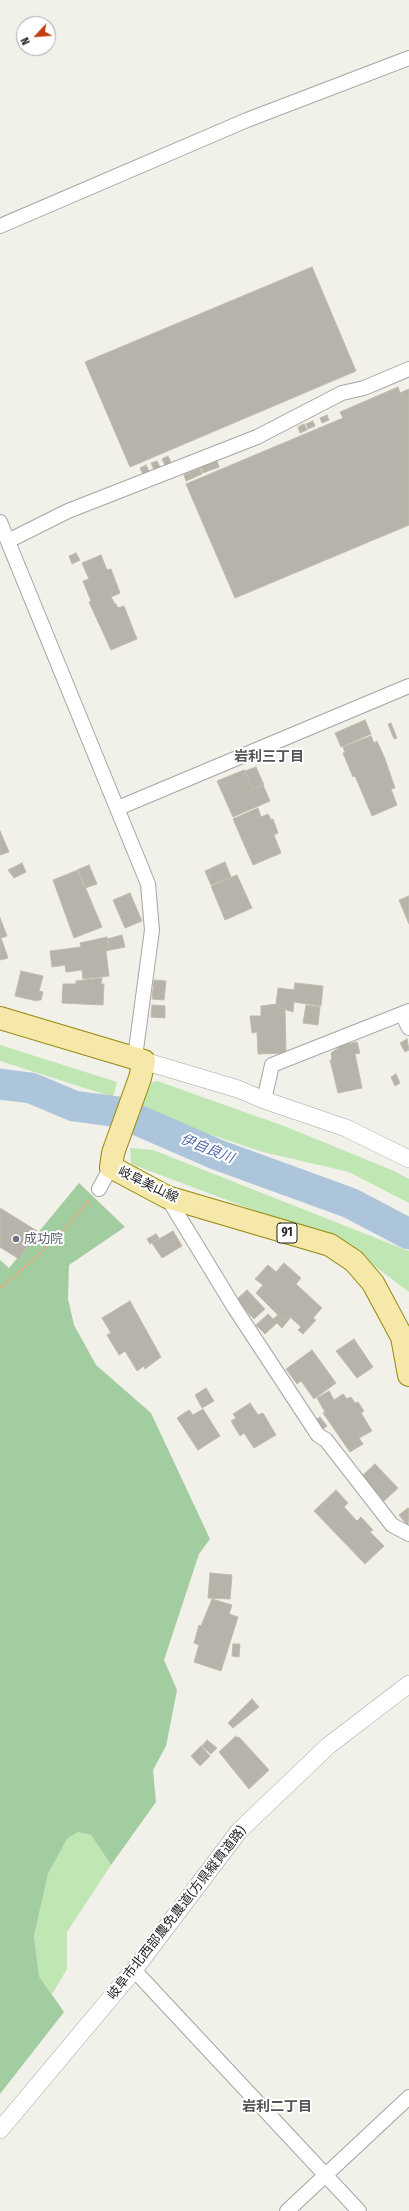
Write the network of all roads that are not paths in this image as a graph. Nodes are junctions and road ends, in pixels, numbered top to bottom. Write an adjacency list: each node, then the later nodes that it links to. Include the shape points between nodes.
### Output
1 (409, 58): 2 (street, via 247,120)
2 (0, 226)
3 (409, 369): 5 (street, via 364,388 342,393 258,437 68,511)
4 (0, 522): 5 (street)
5 (8, 541): 7 (street)
6 (409, 686): 7 (street)
7 (118, 808): 11 (street, via 148,884 152,930)
8 (405, 1013): 10 (street); 12 (street, via 272,1065)
9 (0, 1018): 11 (main road)
10 (409, 1028)
11 (139, 1066): 12 (street, via 238,1089); 14 (main road, 岐阜美山線)
12 (264, 1100): 13 (street, via 346,1128)
13 (409, 1159)
14 (112, 1160): 15 (street); 16 (main road, 岐阜美山線 / 91)
15 (99, 1189)
16 (167, 1197): 17 (main road, 岐阜美山線 / 91, via 330,1246 354,1261 373,1283 402,1337); 18 (street, via 234,1307 318,1435 326,1440 392,1525)
17 (409, 1375)
18 (409, 1534)
19 (409, 1684): 20 (street, 岐阜市北西部農免農道(方県縦貫道路), via 328,1746 239,1831)
20 (134, 1970): 22 (street, 岐阜市北西部農免農道(方県縦貫道路)); 23 (street)
21 (409, 2098): 23 (street)
22 (0, 2130)
23 (325, 2175): 24 (street); 25 (street)
24 (287, 2211)
25 (359, 2211)

